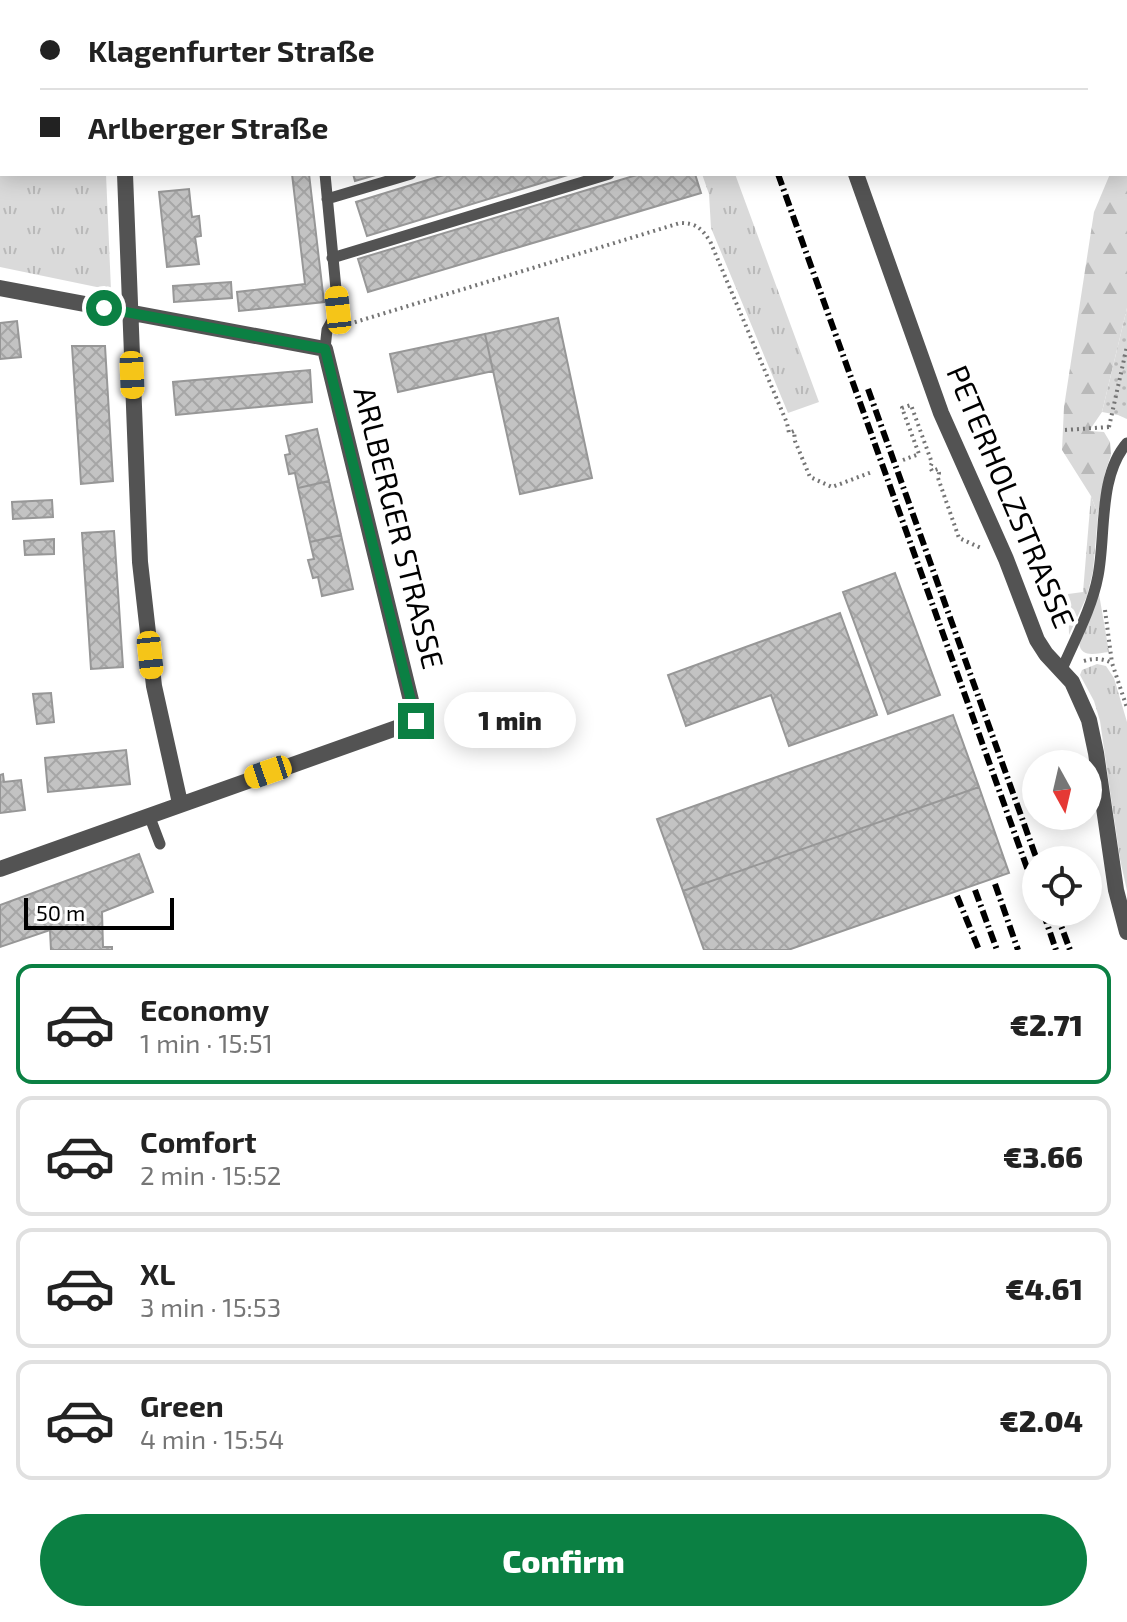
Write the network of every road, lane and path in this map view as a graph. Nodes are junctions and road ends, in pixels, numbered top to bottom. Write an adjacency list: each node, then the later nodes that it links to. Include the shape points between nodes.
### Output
1 (125, 176): 9 (street)
2 (325, 176): 6 (lane)
3 (404, 176): 6 (lane)
4 (602, 176): 7 (lane)
5 (857, 176): 17 (street, PETERHOLZSTRASSE, via 941,413)
6 (327, 199): 7 (lane)
7 (332, 258): 10 (lane, via 338,310)
8 (0, 288): 9 (street)
9 (130, 313): 12 (street); 22 (street, via 140,562 154,686)
10 (327, 330): 12 (lane); 16 (path, via 690,223 710,241 810,477 832,487)
11 (1127, 346): 13 (path, via 1109,427)
12 (325, 349): 22 (street, ARLBERGER STRASSE, via 416,721)
13 (1065, 430)
14 (1127, 443): 18 (lane, via 1112,467)
15 (903, 460): 17 (path, via 919,454 902,408 911,405 959,538)
16 (872, 472)
17 (1006, 559): 20 (street, PETERHOLZSTRASSE, via 1037,640)
18 (1099, 575): 19 (path); 20 (lane)
19 (1112, 663): 20 (path, via 1094,658); 21 (path)
20 (1062, 669): 26 (street, PETERHOLZSTRASSE, via 1089,720)
21 (1127, 708)
22 (180, 803): 23 (street)
23 (149, 815): 24 (lane); 25 (street)
24 (160, 844)
25 (0, 869)
26 (1127, 932)

